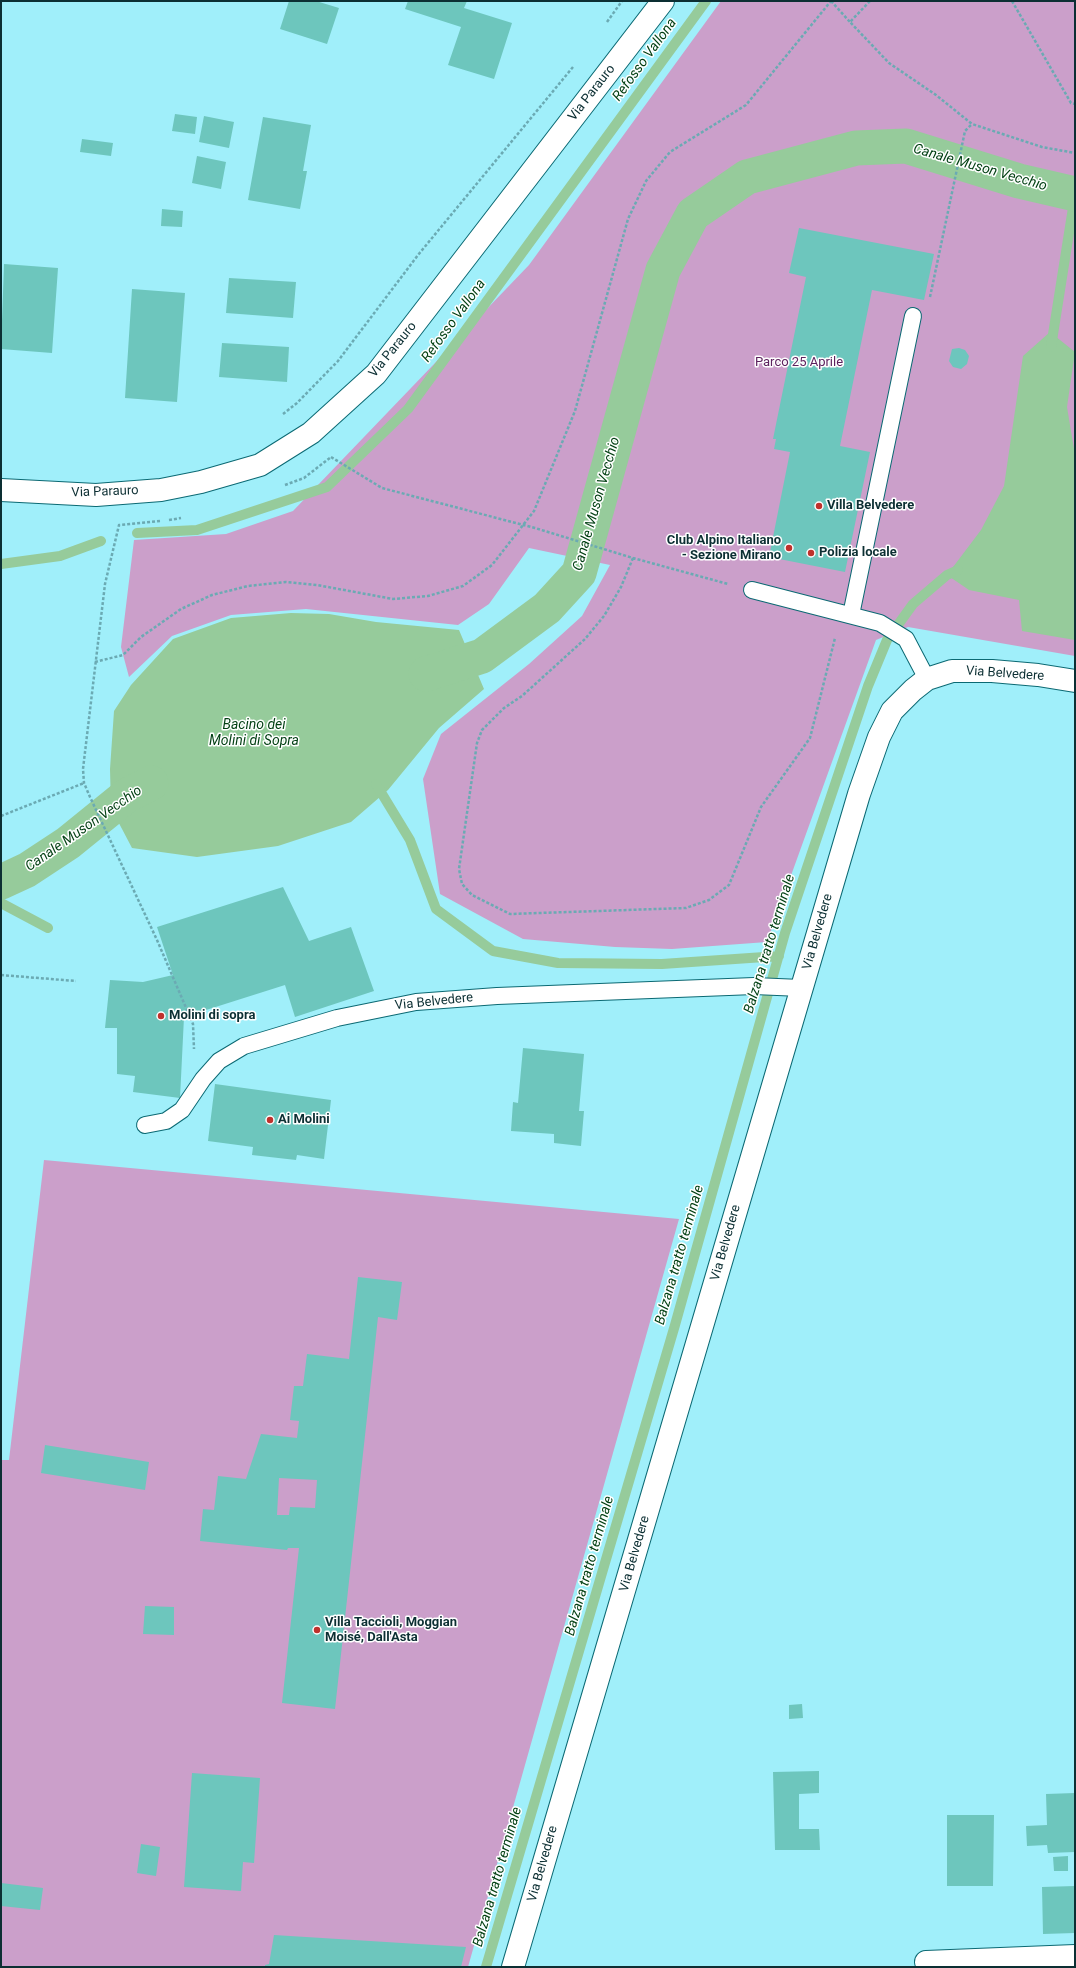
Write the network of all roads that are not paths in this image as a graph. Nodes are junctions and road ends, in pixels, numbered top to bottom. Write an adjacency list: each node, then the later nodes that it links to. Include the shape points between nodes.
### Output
1 (662, 1): 3 (street, Via Parauro, via 376,374 312,433 260,465 161,490 96,495)
2 (913, 316): 5 (lane)
3 (1, 490)
4 (752, 590): 5 (lane)
5 (846, 613): 6 (lane, via 880,623 906,639)
6 (928, 679): 7 (street, Via Belvedere, via 952,670 1038,675); 8 (street, Via Belvedere, via 892,711 879,737)
7 (1075, 681)
8 (796, 987): 9 (lane, Via Belvedere, via 761,986 497,996 416,1002 337,1018 244,1046 219,1061 182,1110 166,1121); 12 (street, Via Belvedere)
9 (145, 1126)
10 (1075, 1956): 11 (street)
11 (926, 1962)
12 (513, 1967)

